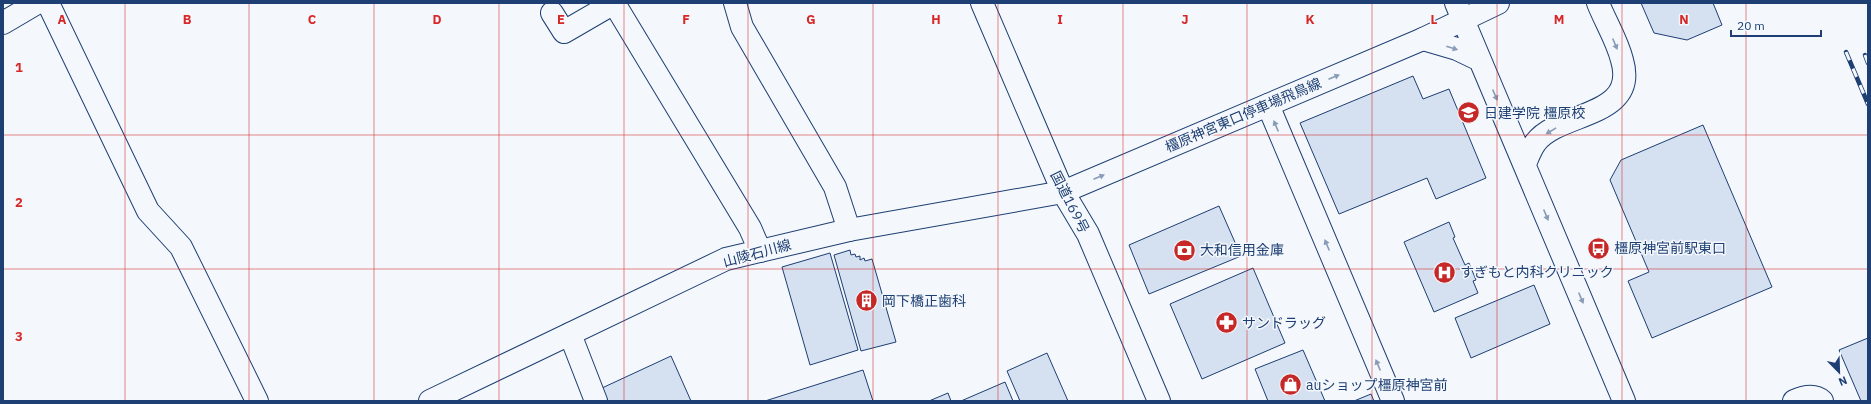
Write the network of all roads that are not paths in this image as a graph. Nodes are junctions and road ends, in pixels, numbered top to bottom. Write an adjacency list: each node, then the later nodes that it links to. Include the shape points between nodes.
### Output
1 (37, 3): 9 (main road)
2 (48, 3): 18 (main road, via 148,210 181,248)
3 (735, 3): 15 (main road, via 742,27 835,187)
4 (982, 3): 14 (main road, 国道169号)
5 (1498, 3): 7 (main road, 橿原神宮東口停車場飛鳥線)
6 (1597, 5): 13 (main road, one-way to 13, via 1622,60 1624,76 1621,92 1592,114 1552,130 1536,142)
7 (1459, 11): 10 (main road, 橿原神宮東口停車場飛鳥線); 11 (main road)
8 (552, 13): 16 (main road, via 564,32 614,3 750,228)
9 (3, 23)
10 (1423, 39): 11 (main road, one-way to 11, via 1457,49); 12 (main road, 橿原神宮東口停車場飛鳥線, one-way to 10)
11 (1480, 60): 13 (main road, one-way to 13)
12 (1268, 105): 14 (main road, 橿原神宮東口停車場飛鳥線, one-way to 12); 22 (main road, one-way to 12)
13 (1525, 164): 23 (main road, one-way to 23)
14 (1063, 192): 15 (main road, 山陵石川線); 21 (main road, 国道169号, via 1088,234)
15 (849, 230): 16 (main road, 山陵石川線)
16 (760, 252): 17 (main road, 山陵石川線, via 726,259)
17 (570, 334): 19 (main road, 山陵石川線); 20 (main road)
18 (257, 401)
19 (430, 401)
20 (596, 401)
21 (1159, 401)
22 (1394, 401)
23 (1624, 401)
24 (1794, 401): 25 (main road, via 1803,397 1818,397)
25 (1822, 401)

